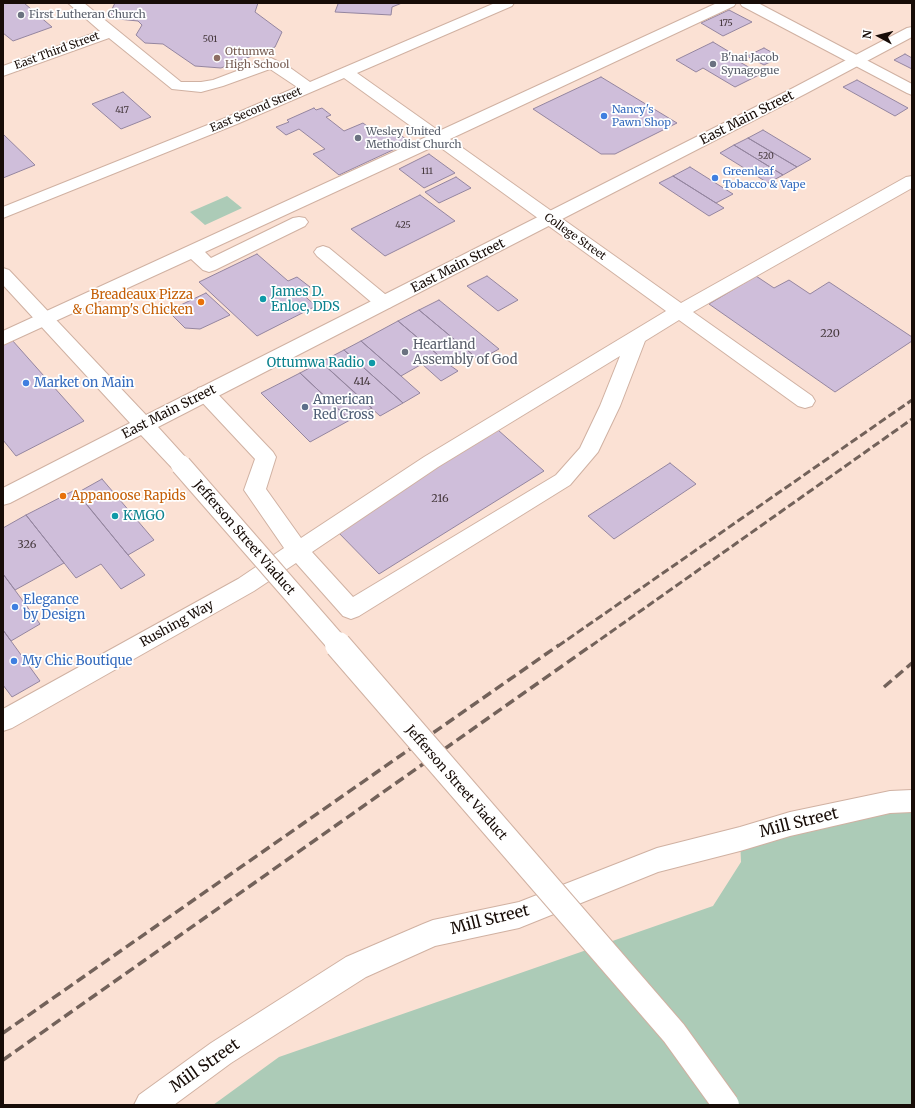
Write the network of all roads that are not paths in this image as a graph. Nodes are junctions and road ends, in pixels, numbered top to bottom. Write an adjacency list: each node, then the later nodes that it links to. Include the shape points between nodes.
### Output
1 (75, 3): 6 (street)
2 (508, 3): 9 (street, East Second Street)
3 (729, 3): 12 (street)
4 (747, 3): 7 (street)
5 (912, 31): 7 (street, East Main Street)
6 (111, 32): 8 (street, East Third Street); 10 (street, via 176,86 201,87 218,84 271,63)
7 (856, 61): 11 (street); 15 (street, East Main Street)
8 (3, 71)
9 (346, 72): 10 (street, East Second Street); 12 (street, College Street)
10 (308, 88): 14 (street, East Second Street)
11 (912, 90)
12 (438, 138): 15 (street, College Street); 17 (street)
13 (912, 181): 21 (street, Rushing Way)
14 (3, 213)
15 (550, 219): 20 (street, East Main Street); 21 (street, College Street)
16 (299, 222): 17 (street, via 209,266)
17 (193, 251): 22 (street)
18 (324, 252): 20 (street)
19 (3, 274): 22 (street, Jefferson Street Viaduct)
20 (384, 303): 25 (street, East Main Street)
21 (680, 311): 23 (street, Rushing Way); 26 (street, College Street)
22 (45, 319): 24 (street); 27 (street, Jefferson Street Viaduct)
23 (637, 337): 29 (street, Rushing Way, via 431,462); 29 (street, via 610,406 588,452 563,480 351,610)
24 (3, 339)
25 (205, 393): 27 (street, East Main Street); 29 (street, via 266,457 255,490)
26 (805, 401)
27 (143, 425): 28 (street, East Main Street); 33 (street, Jefferson Street Viaduct, bridge, via 181,465 674,1033)
28 (3, 497)
29 (298, 551): 30 (street, Rushing Way, via 246,585)
30 (3, 721)
31 (912, 801): 32 (street, Mill Street, via 890,802 790,824 657,860 519,915 434,933 356,967 221,1053)
32 (149, 1105)
33 (726, 1105)

